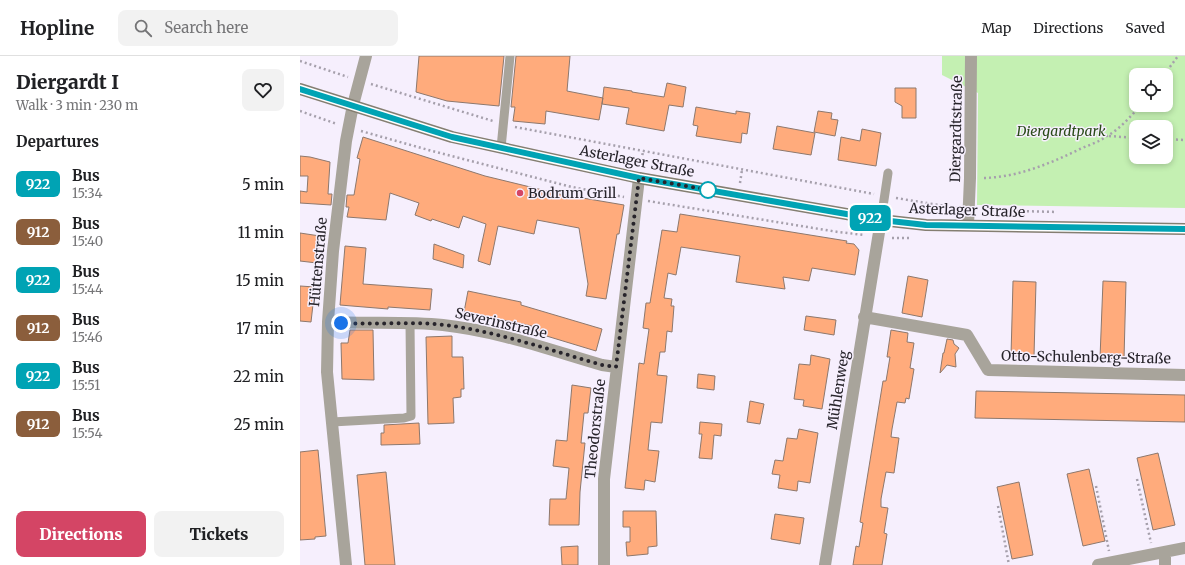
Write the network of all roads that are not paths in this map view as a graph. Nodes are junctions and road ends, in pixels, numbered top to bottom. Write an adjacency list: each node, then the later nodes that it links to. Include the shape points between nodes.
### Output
1 (366, 56): 5 (street)
2 (510, 56): 6 (lane)
3 (971, 56): 10 (street, Diergardtstraße)
4 (300, 89): 5 (main road, Asterlager Straße)
5 (352, 105): 6 (main road, Asterlager Straße, via 452,137); 13 (street, Hüttenstraße, via 333,252)
6 (501, 148): 8 (main road, Asterlager Straße)
7 (888, 173): 9 (lane)
8 (639, 178): 9 (main road, Asterlager Straße); 15 (street, Theodorstraße)
9 (881, 220): 10 (main road, Asterlager Straße); 12 (street, Mühlenweg)
10 (968, 226): 11 (main road, Asterlager Straße)
11 (1185, 229)
12 (864, 317): 16 (street, Otto-Schulenberg-Straße, via 967,335 988,370); 22 (street, Mühlenweg)
13 (328, 322): 14 (street, Severinstraße); 17 (street, Hüttenstraße, via 327,372)
14 (410, 323): 15 (street, Severinstraße, via 477,330); 17 (lane, via 411,416)
15 (616, 367): 21 (street, Theodorstraße, via 604,479)
16 (1185, 375)
17 (332, 422): 20 (street, Hüttenstraße)
18 (1185, 548): 19 (street)
19 (1159, 553): 23 (street); 24 (street)
20 (346, 565)
21 (604, 565)
22 (825, 565)
23 (1098, 565)
24 (1165, 565)

